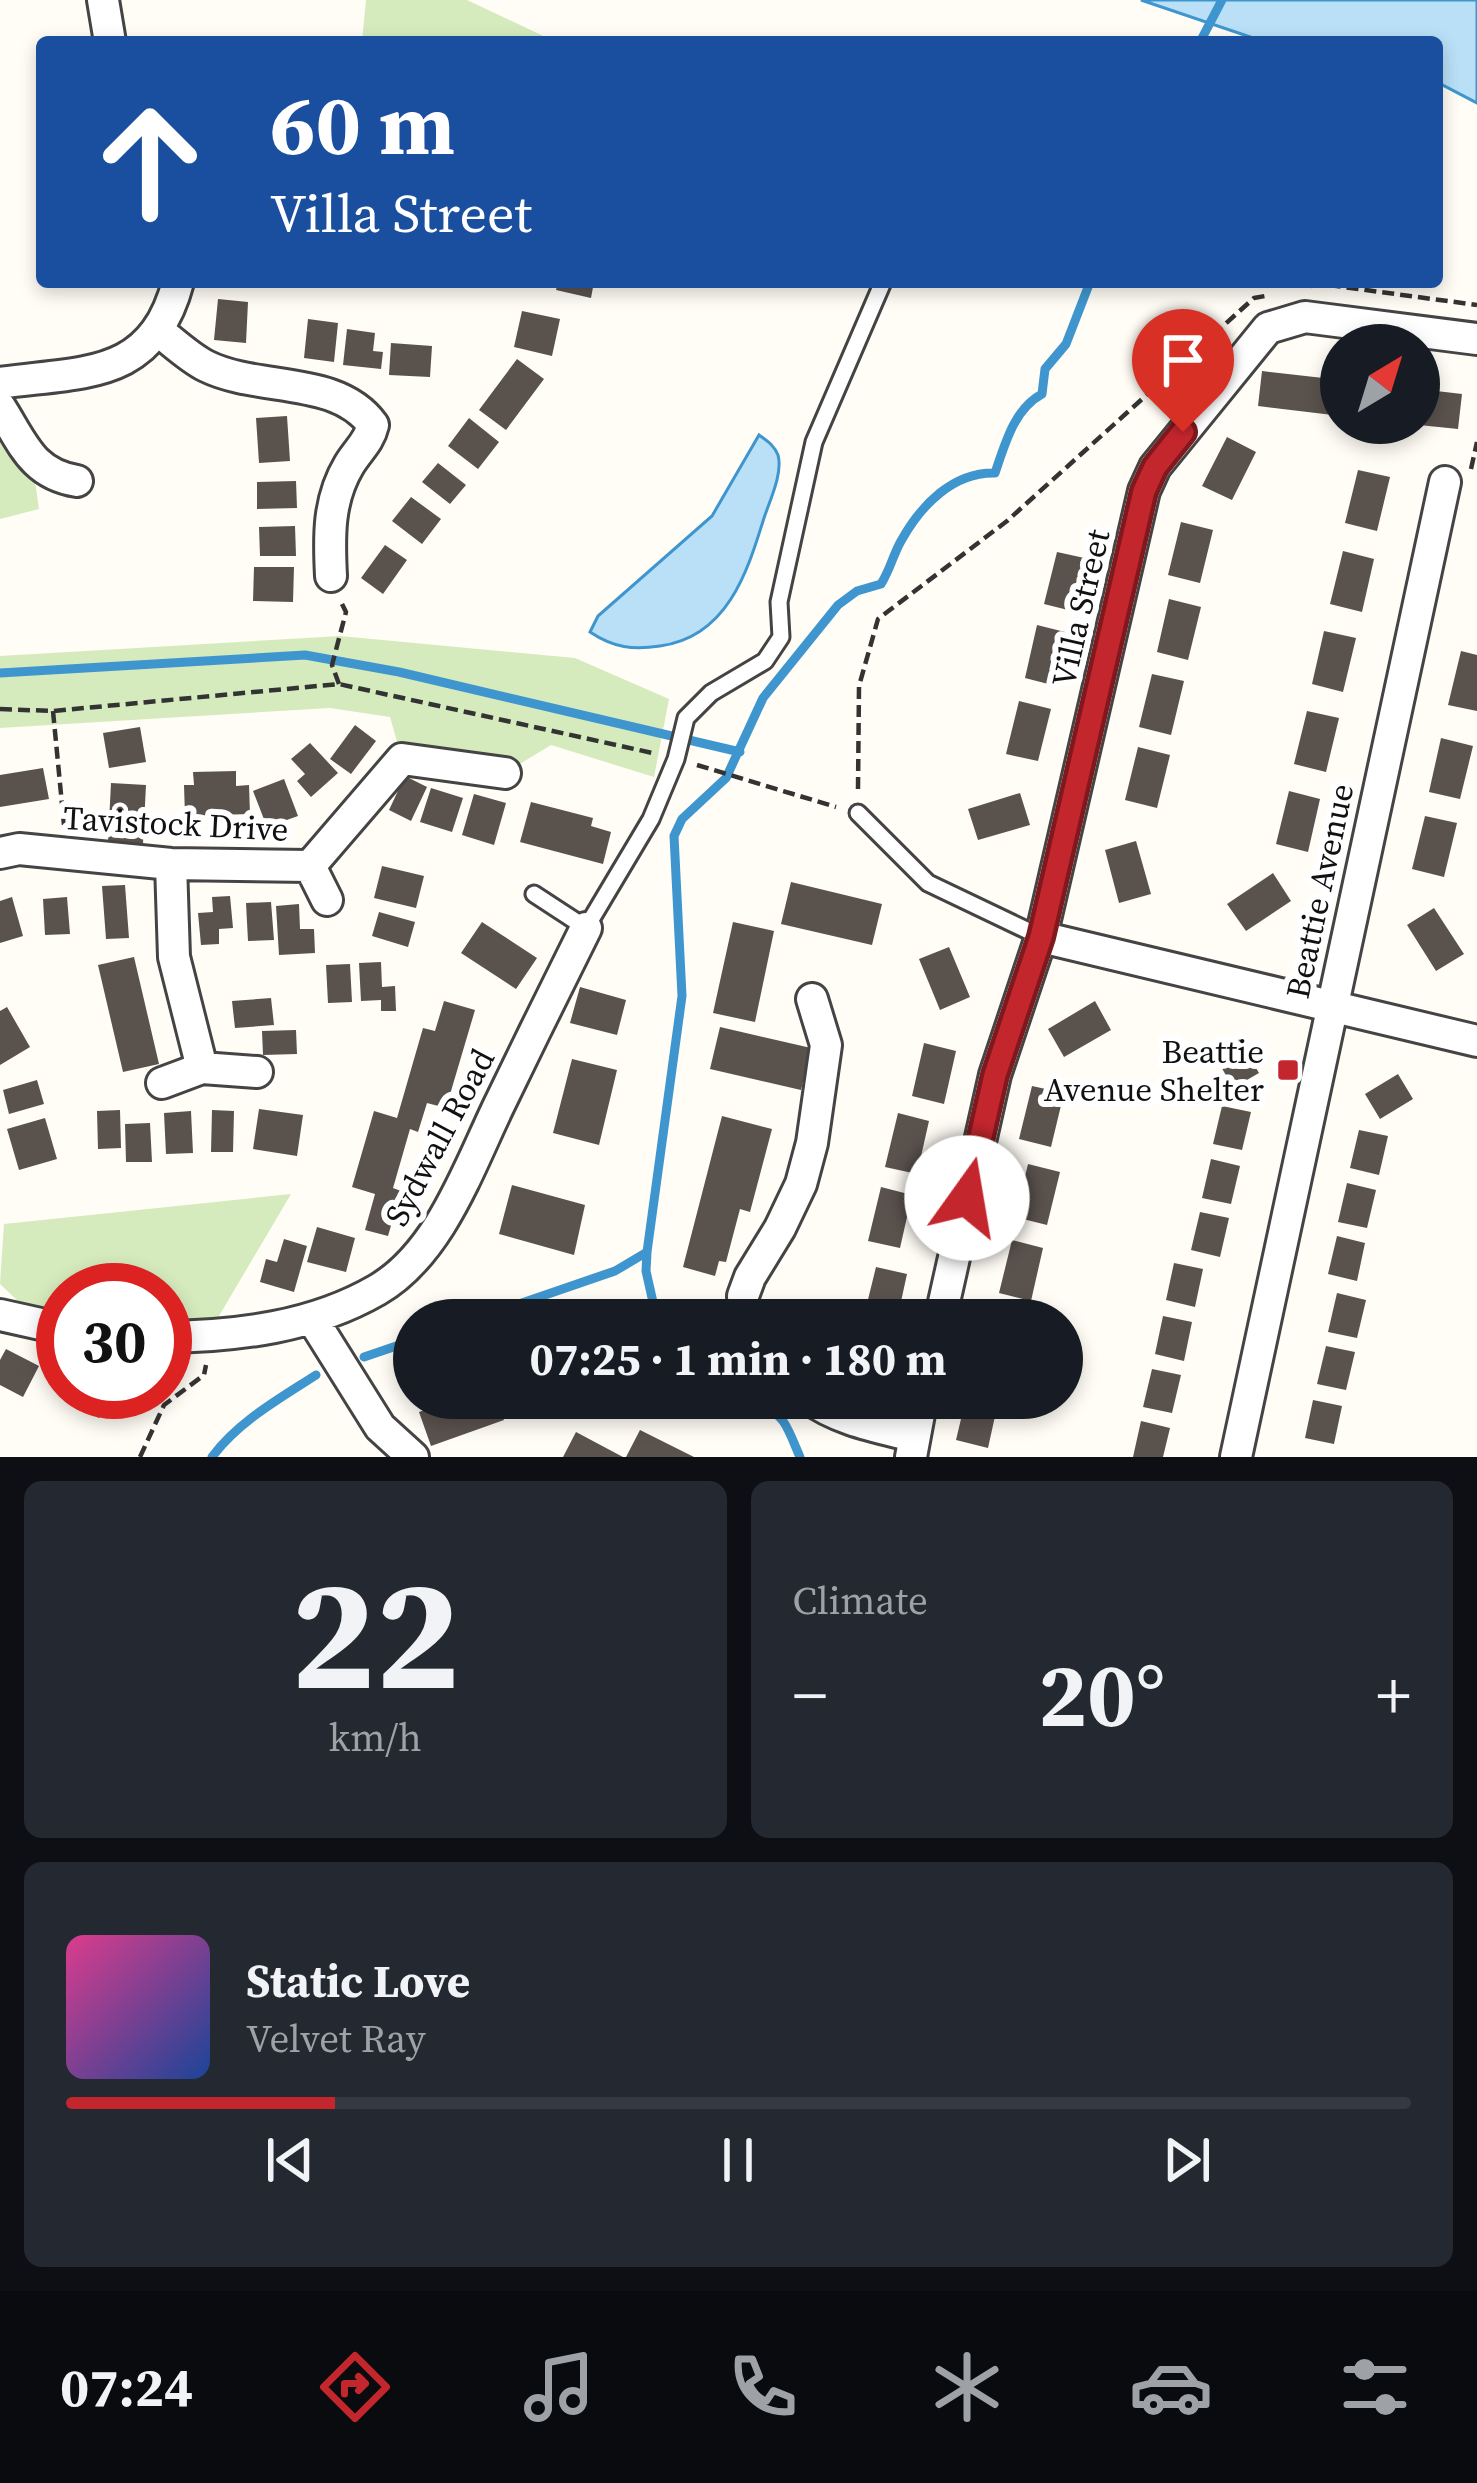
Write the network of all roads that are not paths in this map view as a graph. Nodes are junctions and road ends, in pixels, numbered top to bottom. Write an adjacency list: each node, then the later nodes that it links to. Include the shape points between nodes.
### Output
1 (103, 0): 2 (street)
2 (109, 36)
3 (176, 288): 5 (street)
4 (880, 288): 19 (lane, via 814,442 779,602 781,637 765,661 686,718 632,857)
5 (160, 332): 7 (street, via 101,369); 11 (street, via 205,366 336,396 360,407 373,425 336,490)
6 (1477, 339): 20 (street, Villa Street, via 1305,317 1268,328 1155,467)
7 (0, 383)
8 (0, 406): 9 (street, via 36,464)
9 (77, 481)
10 (1445, 482): 22 (street, Beattie Avenue)
11 (331, 577)
12 (505, 773): 16 (street, via 402,759)
13 (858, 813): 20 (lane, via 928,883)
14 (0, 853): 15 (street, Tavistock Drive)
15 (171, 864): 16 (street, Tavistock Drive); 24 (street, via 174,957)
16 (310, 866): 18 (street, Tavistock Drive)
17 (534, 895): 19 (lane)
18 (327, 900)
19 (586, 928): 30 (street, Sydwall Road, via 421,1251 379,1289)
20 (1041, 937): 22 (street); 28 (street, Villa Street, via 995,1075)
21 (812, 999): 27 (street, via 826,1045 812,1143 801,1184)
22 (1330, 1006): 23 (street); 36 (street, Beattie Avenue)
23 (1477, 1041)
24 (202, 1068): 25 (street); 26 (street)
25 (257, 1072)
26 (162, 1083)
27 (743, 1299)
28 (945, 1299)
29 (0, 1316): 31 (street)
30 (313, 1320): 32 (street, Sydwall Road); 35 (street, via 380,1427)
31 (36, 1323)
32 (192, 1336)
33 (850, 1419): 34 (street)
34 (912, 1447)
35 (413, 1457)
36 (1236, 1457)

